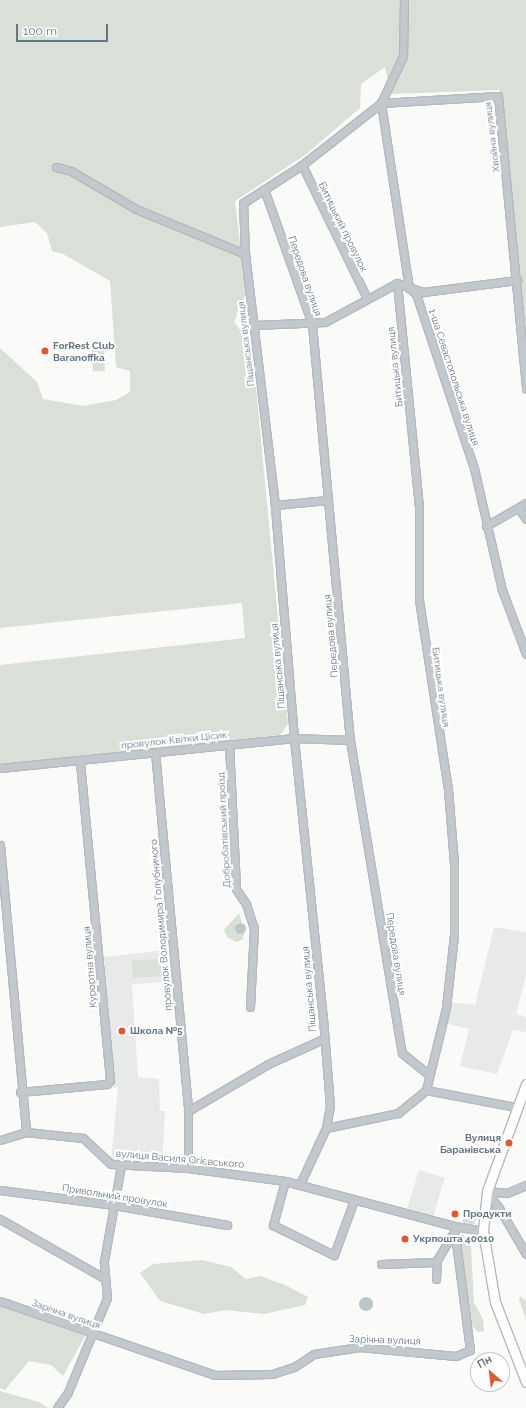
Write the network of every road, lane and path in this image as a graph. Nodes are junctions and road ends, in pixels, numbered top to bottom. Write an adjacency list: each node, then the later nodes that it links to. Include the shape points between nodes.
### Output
1 (404, 0): 2 (street, via 403,56)
2 (381, 103): 3 (street); 7 (street, Хвойна вулиця, via 498,96); 9 (street, 1-ша Севастопольська вулиця)
3 (302, 165): 5 (street); 10 (street, Битицький провулок)
4 (56, 167): 6 (street, via 71,172 136,209)
5 (264, 189): 6 (street, Піщанська вулиця, via 243,203); 11 (street, Передова вулиця)
6 (245, 254): 12 (street, Піщанська вулиця)
7 (517, 280): 9 (street, via 423,292); 13 (street, Хвойна вулиця)
8 (396, 283): 9 (street); 10 (street); 30 (street, Битицька вулиця, via 419,506 419,600 448,789 454,864 454,935 446,1008 440,1044)
9 (410, 288): 19 (street, 1-ша Севастопольська вулиця, via 416,294 474,468)
10 (367, 298): 11 (street, via 325,322)
11 (312, 324): 12 (street); 14 (street, Передова вулиця)
12 (255, 325): 16 (street, Піщанська вулиця)
13 (526, 389)
14 (328, 500): 16 (street); 22 (street, Передова вулиця)
15 (526, 503): 17 (street)
16 (275, 505): 21 (street, Піщанська вулиця)
17 (519, 509): 18 (street); 19 (street)
18 (526, 519)
19 (486, 526): 20 (street, 1-ша Севастопольська вулиця, via 502,590)
20 (526, 654)
21 (294, 738): 22 (street, провулок Квітки Цісик); 23 (street, провулок Квітки Цісик); 29 (street, Піщанська вулиця)
22 (350, 740): 30 (street, Передова вулиця, via 402,1053)
23 (229, 744): 24 (street, провулок Квітки Цісик); 28 (street, Добробатівський проїзд, via 236,889 246,904 254,928)
24 (155, 752): 25 (street, провулок Квітки Цісик); 35 (street, провулок Володимира Голубничого)
25 (80, 761): 26 (street, провулок Квітки Цісик); 33 (street, Курортна вулиця, via 110,1080 107,1084)
26 (0, 768)
27 (0, 845): 33 (street)
28 (250, 1007)
29 (323, 1039): 35 (street, via 268,1064); 36 (street, Піщанська вулиця, via 330,1106)
30 (428, 1074): 32 (street, Битицька вулиця)
31 (526, 1084): 34 (main road)
32 (426, 1090): 34 (street); 36 (street, via 398,1112)
33 (20, 1092): 37 (street)
34 (516, 1108): 45 (main road)
35 (188, 1110): 40 (street, провулок Володимира Голубничого)
36 (326, 1128): 42 (street, Піщанська вулиця)
37 (26, 1132): 38 (street, вулиця Василя Огієвського); 39 (street, вулиця Василя Огієвського, via 83,1138 101,1156)
38 (0, 1140)
39 (121, 1166): 40 (street, вулиця Василя Огієвського); 47 (street)
40 (188, 1168): 41 (street, вулиця Василя Огієвського)
41 (285, 1181): 42 (street, вулиця Василя Огієвського); 46 (street, via 273,1225 334,1255)
42 (300, 1184): 46 (street, вулиця Василя Огієвського)
43 (526, 1186): 45 (street, via 507,1193)
44 (0, 1190): 47 (street, Привольний провулок)
45 (488, 1191): 48 (street); 49 (main road)
46 (354, 1200): 52 (street, вулиця Василя Огієвського)
47 (114, 1204): 51 (street, Привольний провулок); 57 (street)
48 (499, 1208): 49 (street); 54 (street)
49 (484, 1217): 53 (main road)
50 (0, 1219): 57 (street)
51 (227, 1225)
52 (454, 1229): 53 (street, вулиця Василя Огієвського); 55 (street); 60 (street, Зарічна вулиця, via 470,1350 456,1356 359,1348 338,1349 314,1354 294,1367 272,1374 244,1377 191,1368)
53 (483, 1231): 61 (main road, via 495,1302)
54 (526, 1254)
55 (436, 1262): 56 (street); 58 (street)
56 (381, 1264)
57 (104, 1278): 60 (street, via 107,1298)
58 (436, 1280)
59 (0, 1301): 60 (street, Зарічна вулиця)
60 (93, 1334): 62 (street)
61 (526, 1382)
62 (57, 1408)

